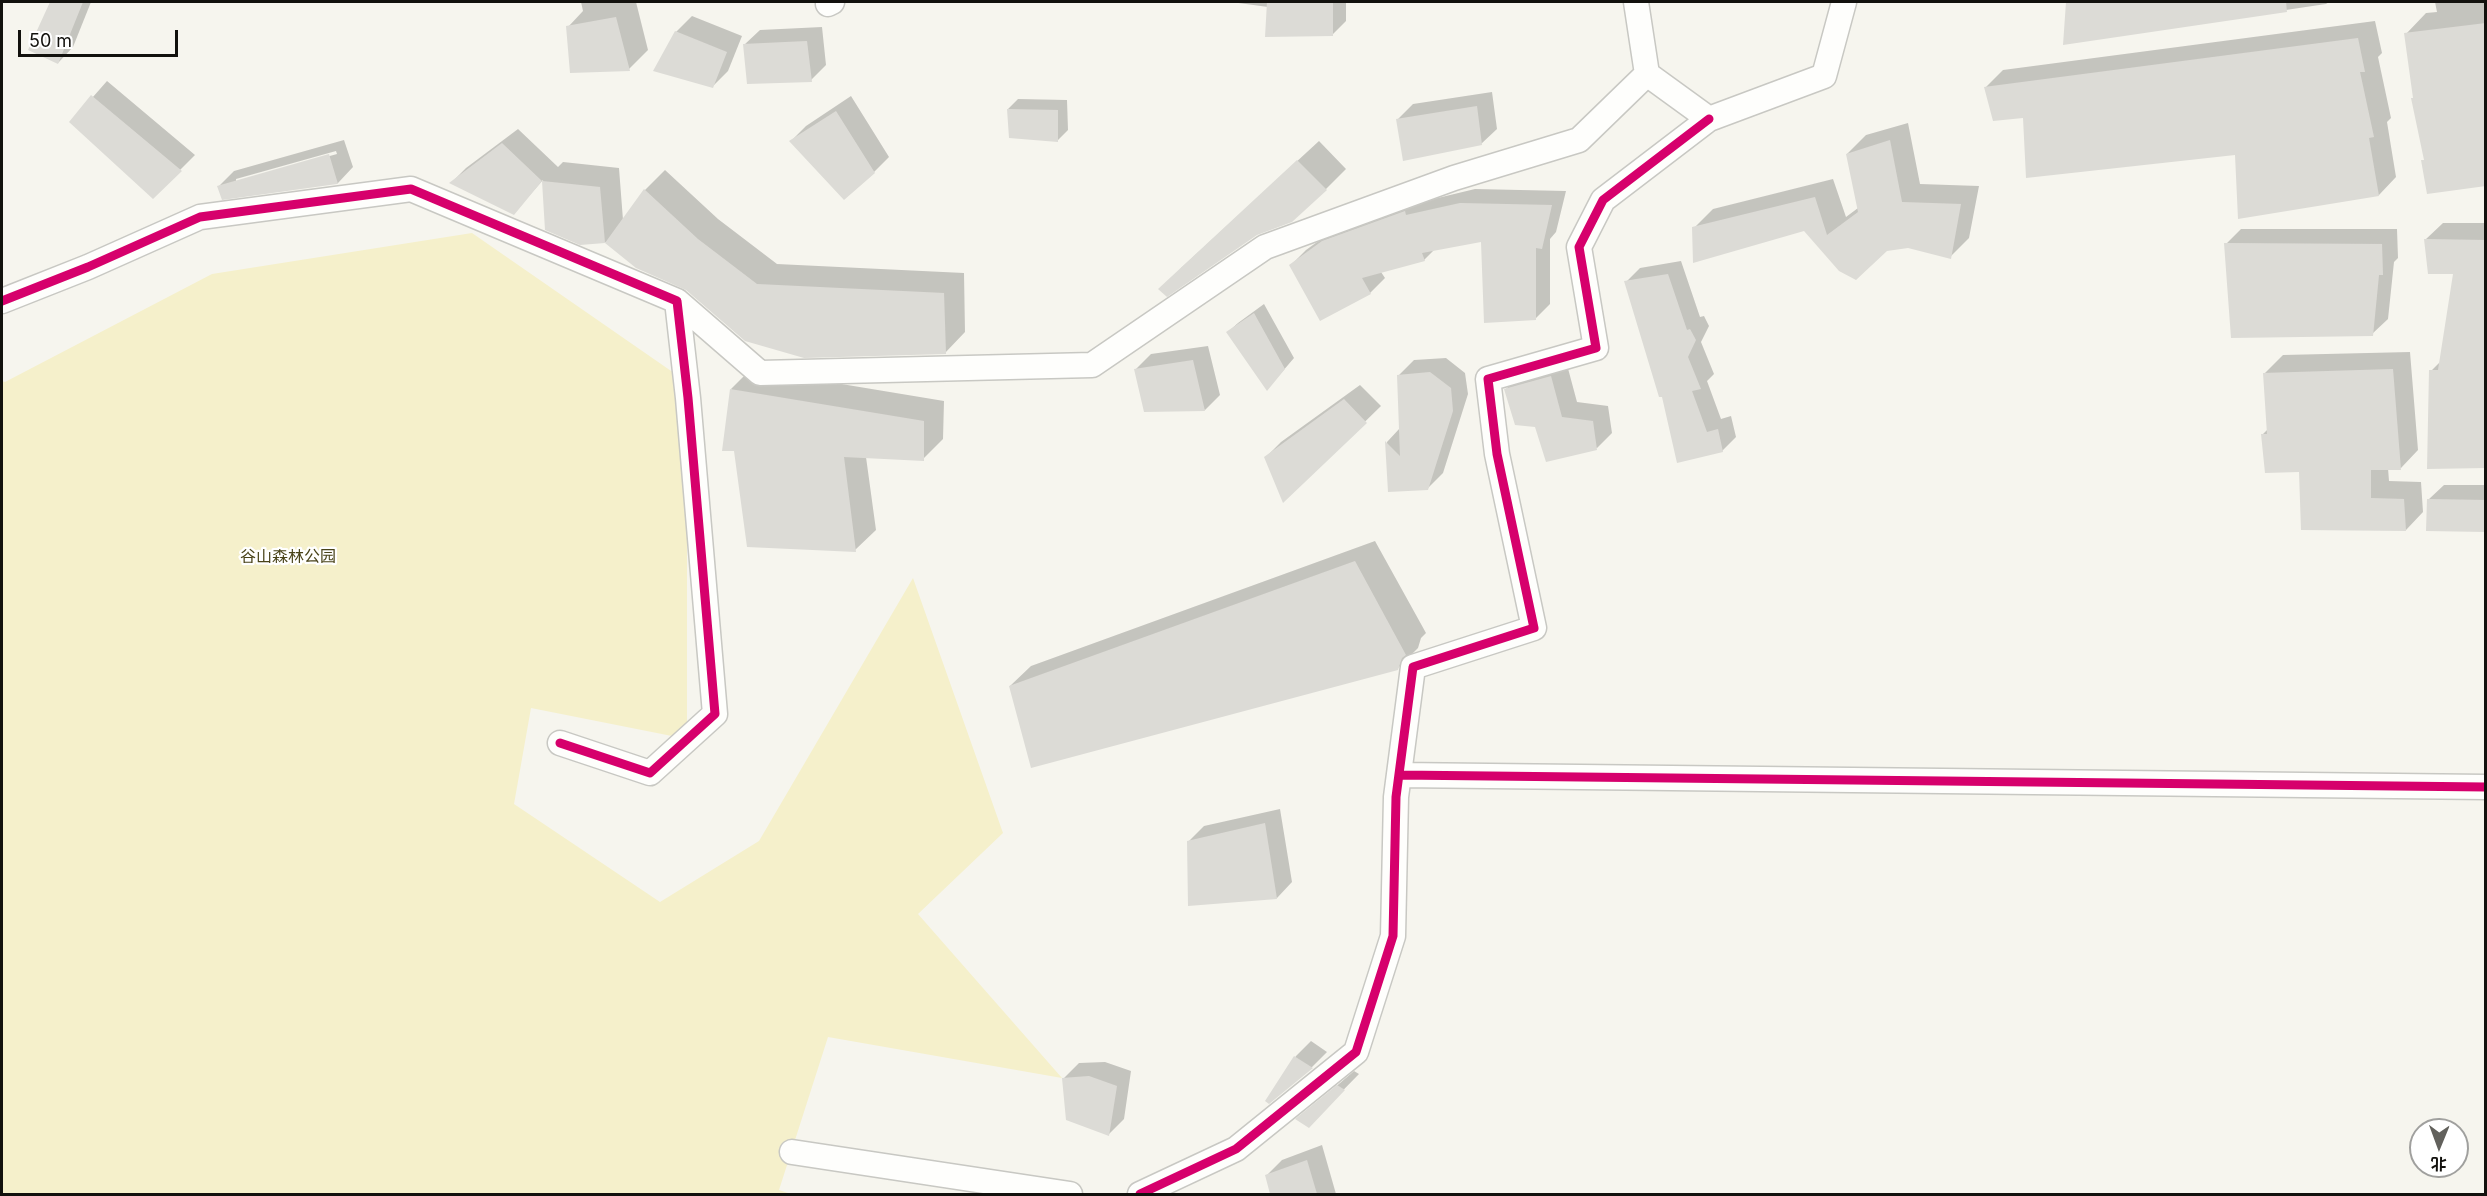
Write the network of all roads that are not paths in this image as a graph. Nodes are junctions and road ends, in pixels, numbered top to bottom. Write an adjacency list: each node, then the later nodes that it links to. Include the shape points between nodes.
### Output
1 (1636, 2): 3 (street)
2 (1844, 2): 4 (street, via 1824,76)
3 (1647, 74): 4 (street); 6 (street, via 1580,140 1454,178 1265,247 1092,365 760,374)
4 (1709, 119): 8 (street, via 1603,200 1579,247 1596,348 1488,379 1497,454 1534,628 1413,667)
5 (2, 301): 6 (street, via 200,217 411,189)
6 (677, 301): 7 (street, via 715,714 650,773)
7 (560, 744)
8 (1399, 775): 9 (street); 12 (street, via 1393,936 1356,1052 1236,1149)
9 (2486, 787)
10 (792, 1152): 11 (street)
11 (1070, 1194)
12 (1140, 1194)

